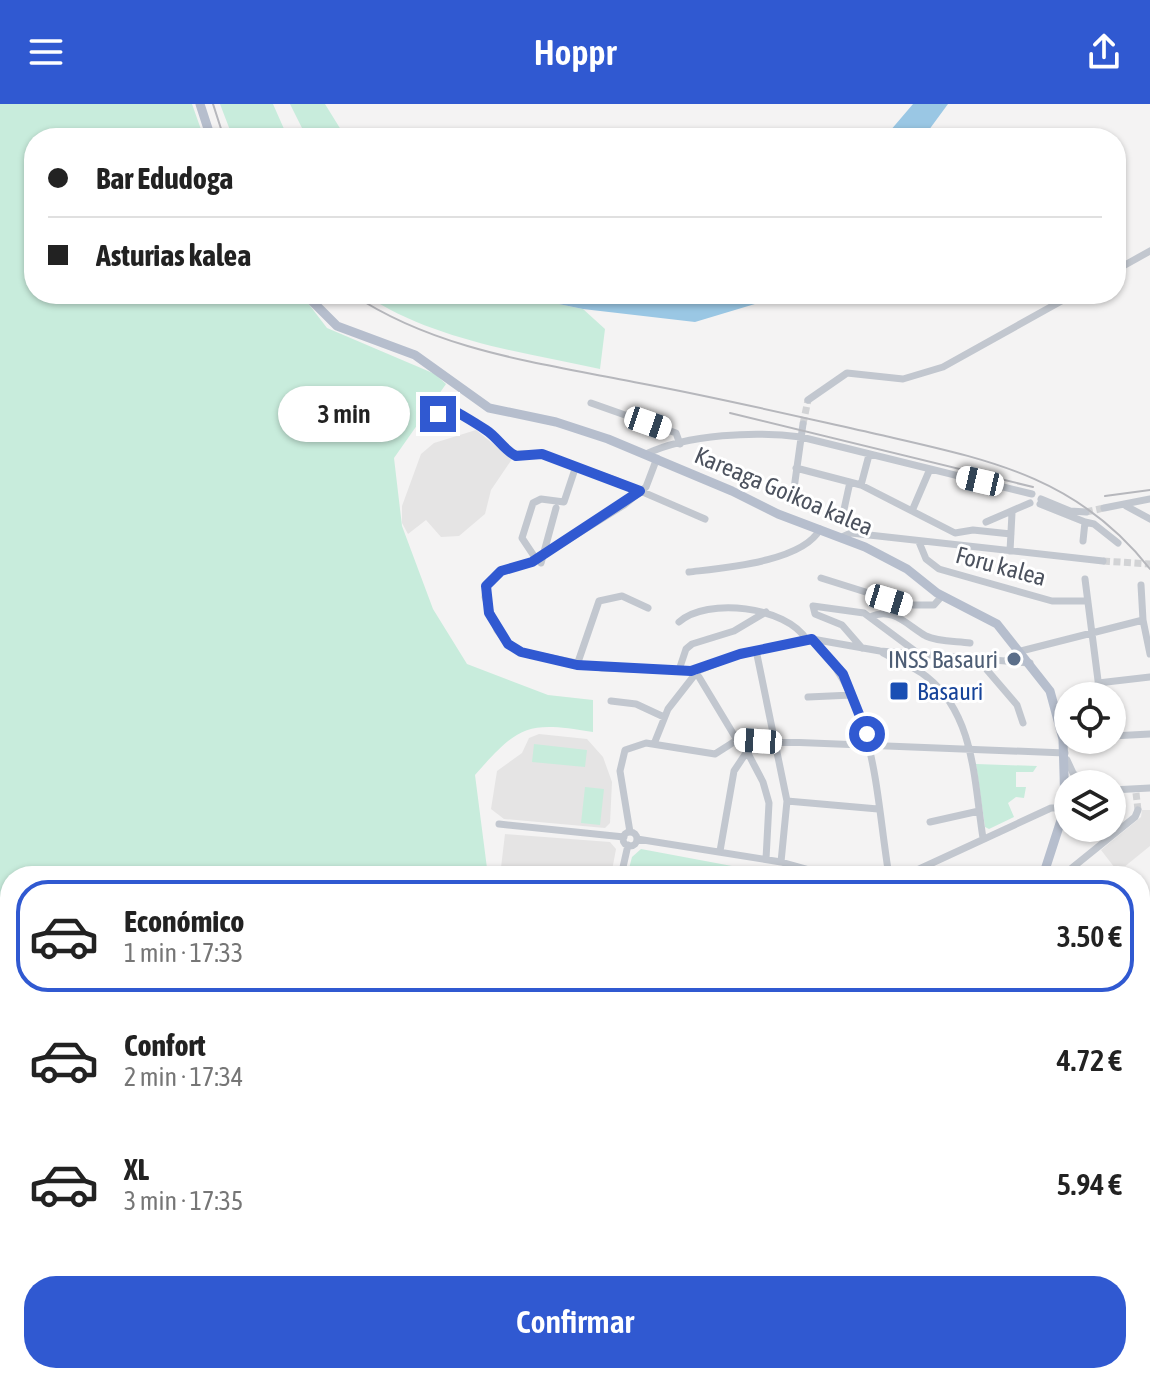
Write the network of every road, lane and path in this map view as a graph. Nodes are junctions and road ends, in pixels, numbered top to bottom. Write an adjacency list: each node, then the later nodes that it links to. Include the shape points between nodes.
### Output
1 (200, 104): 2 (main road)
2 (208, 128)
3 (1150, 251): 4 (street)
4 (1126, 264)
5 (315, 304): 13 (main road, Kareaga Goikoa kalea, via 337,326 415,355 489,408 572,427)
6 (1056, 304): 7 (street, via 943,367 903,379 847,373)
7 (808, 400)
8 (591, 403): 12 (street, via 676,433)
9 (803, 424): 11 (street)
10 (454, 428): 16 (street, via 440,422 440,404 486,430 511,454 542,454)
11 (801, 437): 12 (street, via 756,432); 14 (street); 17 (street)
12 (680, 444): 13 (street)
13 (646, 454): 15 (main road, Kareaga Goikoa kalea)
14 (869, 455): 18 (street); 20 (street)
15 (657, 458): 21 (street); 38 (main road, Kareaga Goikoa kalea)
16 (576, 466): 21 (street); 46 (street, via 564,502 533,503 522,538)
17 (796, 468): 19 (street); 25 (street)
18 (930, 469): 22 (street); 29 (street)
19 (850, 482): 20 (street); 33 (street)
20 (861, 485): 29 (street)
21 (640, 491): 34 (street); 45 (street)
22 (1031, 498): 24 (street, via 1039,495); 31 (street)
23 (1149, 499): 26 (street); 32 (street)
24 (1041, 502): 30 (street); 37 (street)
25 (792, 503)
26 (1120, 506): 28 (street); 32 (street)
27 (556, 508): 45 (street, via 542,550)
28 (1104, 508)
29 (912, 511): 39 (street, via 955,533)
30 (1086, 512)
31 (1012, 513): 36 (street); 39 (street)
32 (1141, 513): 35 (street)
33 (843, 514)
34 (705, 519)
35 (1150, 519)
36 (986, 522)
37 (1085, 522): 41 (street); 43 (street)
38 (820, 529): 40 (main road, Kareaga Goikoa kalea); 48 (street, via 809,545 754,563)
39 (1011, 534): 44 (street)
40 (842, 537): 42 (street, via 851,533); 52 (main road, Kareaga Goikoa kalea, via 897,563)
41 (1083, 541)
42 (919, 542): 44 (street); 53 (street, Foru kalea, via 926,559 939,569 1052,601)
43 (1118, 543)
44 (1010, 551): 47 (street)
45 (545, 555): 46 (street)
46 (539, 561): 70 (street, via 501,571 486,586 489,613 514,649)
47 (1103, 561)
48 (689, 572)
49 (821, 578): 52 (street, via 907,605 934,605)
50 (1085, 579): 53 (street)
51 (1141, 585): 57 (street)
52 (942, 596): 65 (main road, Kareaga Goikoa kalea, via 986,616)
53 (1087, 601): 59 (street)
54 (648, 608): 70 (street, via 622,596 599,601)
55 (766, 612): 58 (street, via 692,612); 60 (street); 71 (street, via 734,631 692,644)
56 (870, 617): 61 (street, via 902,618 927,636); 62 (street, via 813,608 815,614 853,633); 66 (street)
57 (1143, 620): 59 (street); 67 (street)
58 (679, 622)
59 (1090, 632): 65 (street); 74 (street)
60 (809, 640): 62 (street); 63 (street); 76 (street, via 843,674)
61 (970, 643)
62 (862, 648): 64 (street)
63 (756, 650): 72 (street); 84 (street)
64 (880, 651): 66 (street); 87 (street, via 935,685 952,706)
65 (1021, 651): 69 (main road, Kareaga Goikoa kalea)
66 (919, 654): 68 (street)
67 (1150, 654)
68 (986, 662): 69 (street); 80 (street, via 1017,705)
69 (1030, 663): 89 (main road, Kareaga Goikoa kalea, via 1053,698)
70 (577, 665): 71 (street)
71 (679, 670): 72 (street)
72 (696, 674): 79 (street); 83 (street)
73 (1150, 677): 75 (street)
74 (1098, 682)
75 (1107, 682)
76 (852, 695): 77 (street); 85 (street)
77 (808, 697)
78 (611, 701): 79 (street, via 636,704)
79 (664, 717): 86 (street)
80 (1023, 723)
81 (1150, 734): 82 (street)
82 (1126, 735)
83 (739, 740): 84 (street); 86 (street, via 715,754); 88 (street)
84 (775, 742): 85 (street); 93 (street)
85 (868, 743): 87 (street); 95 (street)
86 (654, 744): 100 (street, via 625,750 620,761)
87 (970, 747): 89 (street); 97 (street)
88 (746, 753): 103 (street, via 734,771); 104 (street, via 769,803)
89 (1066, 756): 90 (main road, Kareaga Goikoa kalea)
90 (1069, 770)
91 (1150, 788): 92 (street)
92 (1126, 791)
93 (787, 801): 95 (street); 105 (street)
94 (1054, 808): 101 (street)
95 (878, 809): 108 (street)
96 (1138, 810): 111 (street)
97 (979, 811): 98 (street); 101 (street)
98 (930, 822)
99 (499, 824): 100 (street)
100 (630, 836): 103 (street); 106 (street)
101 (983, 838): 109 (street)
102 (1056, 842): 110 (main road, Kareaga Goikoa kalea)
103 (720, 851): 104 (street)
104 (766, 859): 105 (street)
105 (781, 862): 107 (street)
106 (623, 866)
107 (795, 866)
108 (890, 866)
109 (925, 866)
110 (1050, 866)
111 (1074, 866)

